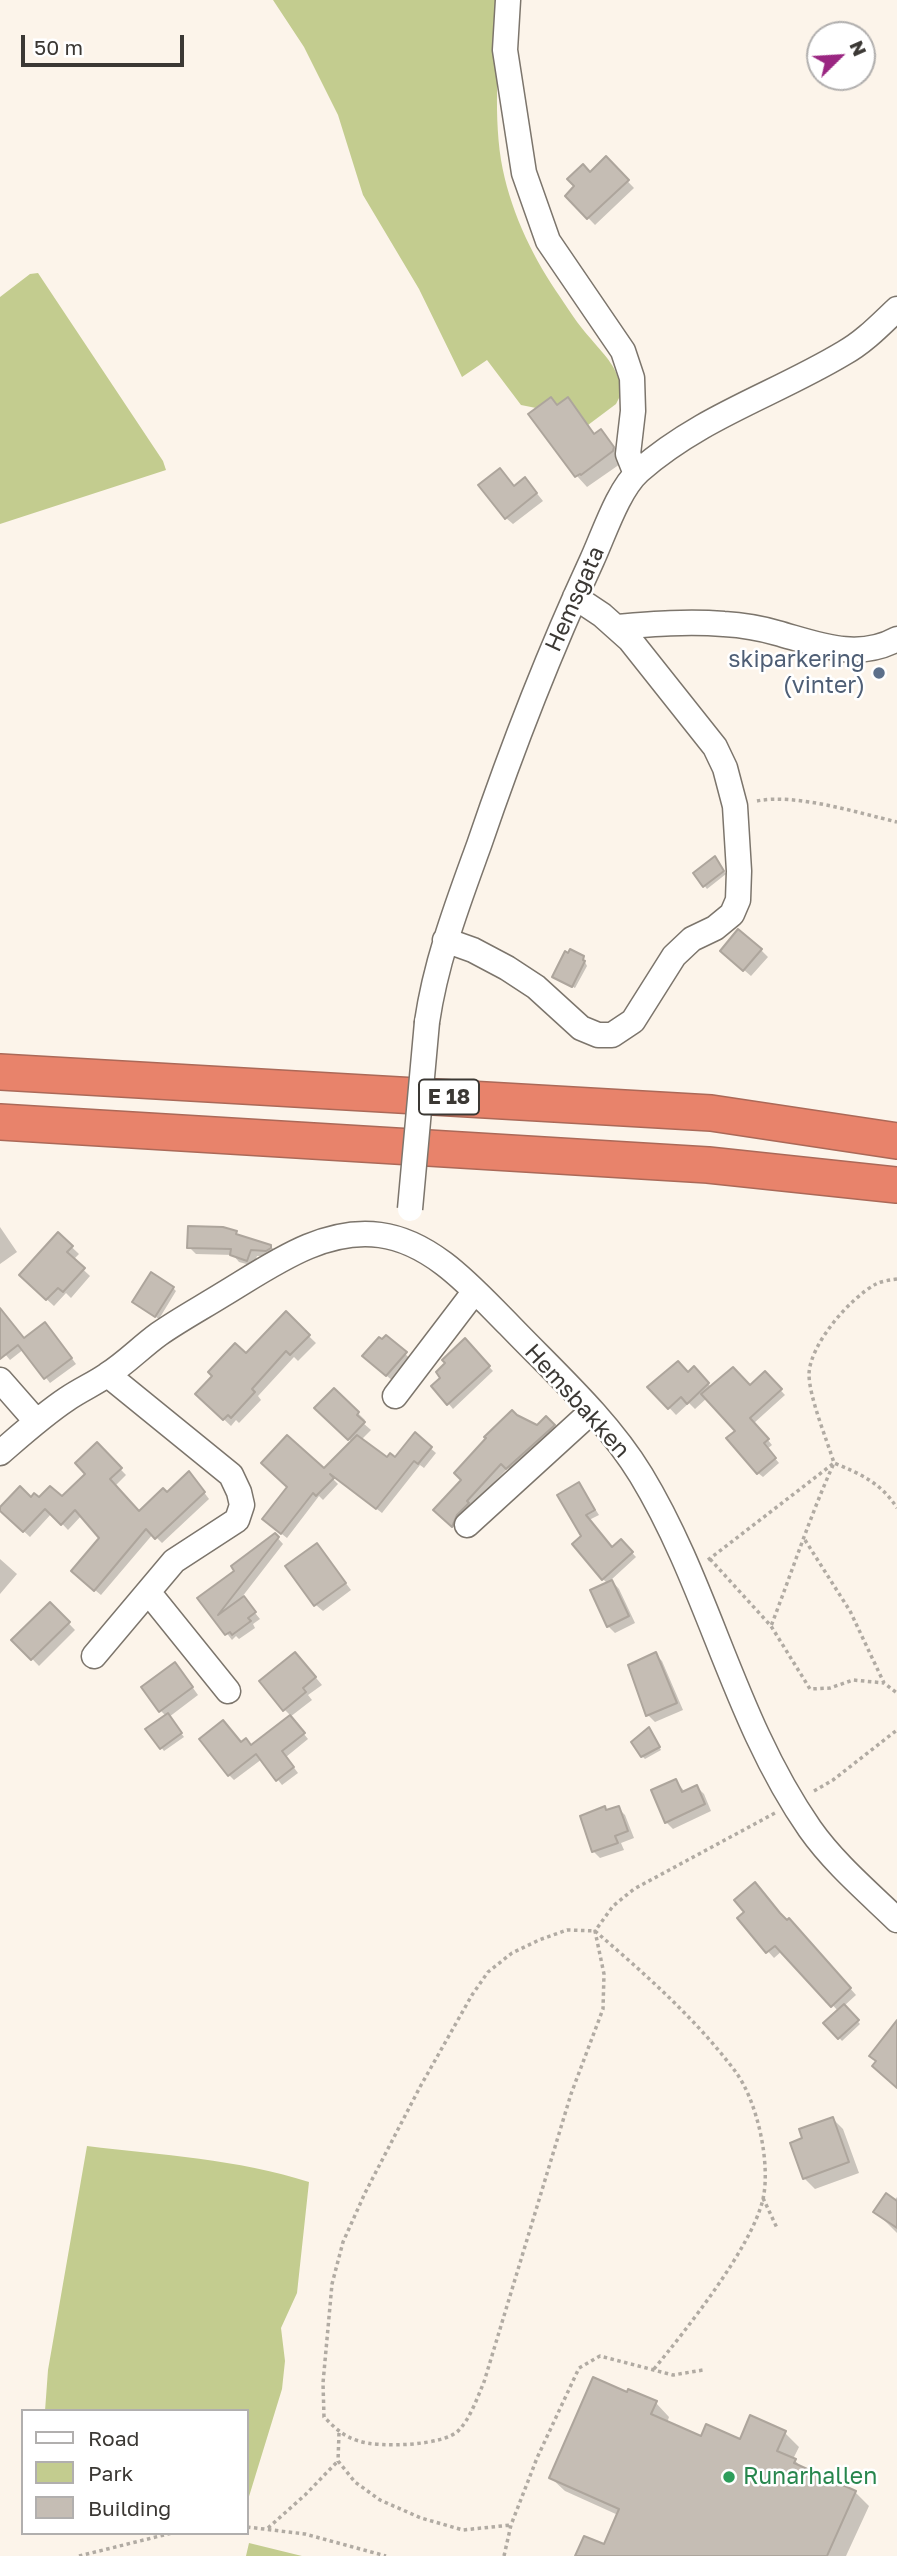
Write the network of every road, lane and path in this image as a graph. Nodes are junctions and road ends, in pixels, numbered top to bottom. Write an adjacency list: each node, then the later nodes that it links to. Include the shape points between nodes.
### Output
1 (508, 0): 3 (street, via 505,50 524,173 548,241 623,351 632,378 628,454)
2 (897, 309): 3 (street, Hemsgata, via 847,352 720,415 670,445)
3 (636, 474): 4 (street, Hemsgata)
4 (575, 597): 5 (street); 9 (street, Hemsgata, via 515,741)
5 (616, 627): 6 (street, via 666,622 726,624 852,650 884,646); 7 (street, via 715,747)
6 (897, 639)
7 (735, 806): 8 (path, via 768,799 821,804); 9 (street, via 739,870 738,900 732,914 674,956 623,1030 598,1035 581,1028 507,968)
8 (897, 822)
9 (446, 940): 14 (street, Hemsgata, bridge, via 427,1022)
10 (0, 1072): 12 (highway, E 18, via 711,1113)
11 (0, 1122): 13 (highway, E 18, via 708,1165)
12 (897, 1141)
13 (897, 1185)
14 (404, 1240): 16 (street, Hemsbakken, via 437,1259); 17 (street, Hemsbakken, via 352,1235 301,1249 160,1333)
15 (897, 1279): 23 (path, via 878,1283 860,1295 835,1320 812,1356 809,1375)
16 (475, 1291): 19 (street); 20 (street, Hemsbakken)
17 (108, 1375): 21 (street, Hemsbakken); 29 (street, via 231,1475 242,1505 237,1520 174,1561)
18 (0, 1380): 21 (street)
19 (395, 1396)
20 (592, 1411): 25 (street); 28 (street, Hemsbakken, via 641,1475)
21 (36, 1421): 22 (street, Hemsbakken)
22 (0, 1453)
23 (834, 1463): 24 (path, via 865,1475); 26 (path); 27 (path)
24 (897, 1508)
25 (467, 1525)
26 (804, 1540): 30 (path); 32 (path, via 850,1611)
27 (710, 1559): 28 (path); 30 (path)
28 (688, 1572): 38 (street, Hemsbakken, via 737,1693 786,1793 837,1863)
29 (149, 1593): 31 (street); 33 (street)
30 (771, 1626): 32 (path, via 810,1689 853,1680)
31 (94, 1656)
32 (884, 1683): 34 (path)
33 (228, 1691)
34 (897, 1693)
35 (897, 1730): 36 (path)
36 (814, 1792)
37 (786, 1807): 39 (path, via 635,1889 613,1906)
38 (897, 1920)
39 (595, 1931): 40 (path, via 655,1985 737,2073 764,2146); 44 (path, via 567,1930 539,1940 488,1972 371,2181 343,2242 332,2284 324,2417); 44 (path, via 604,1974 603,2008 571,2094 484,2382 469,2416 457,2432 438,2441 414,2444 361,2442)
40 (763, 2198): 41 (path); 42 (path, via 729,2265)
41 (776, 2228)
42 (654, 2369): 43 (path, via 673,2375); 46 (path, via 600,2356 579,2368)
43 (703, 2370)
44 (339, 2432): 45 (path)
45 (338, 2461): 46 (path, via 355,2482 380,2500 421,2518 463,2530); 48 (path)
46 (511, 2525): 52 (path)
47 (248, 2527): 48 (path)
48 (268, 2528): 51 (path)
49 (164, 2535): 50 (path)
50 (79, 2556)
51 (386, 2556)
52 (504, 2556)

